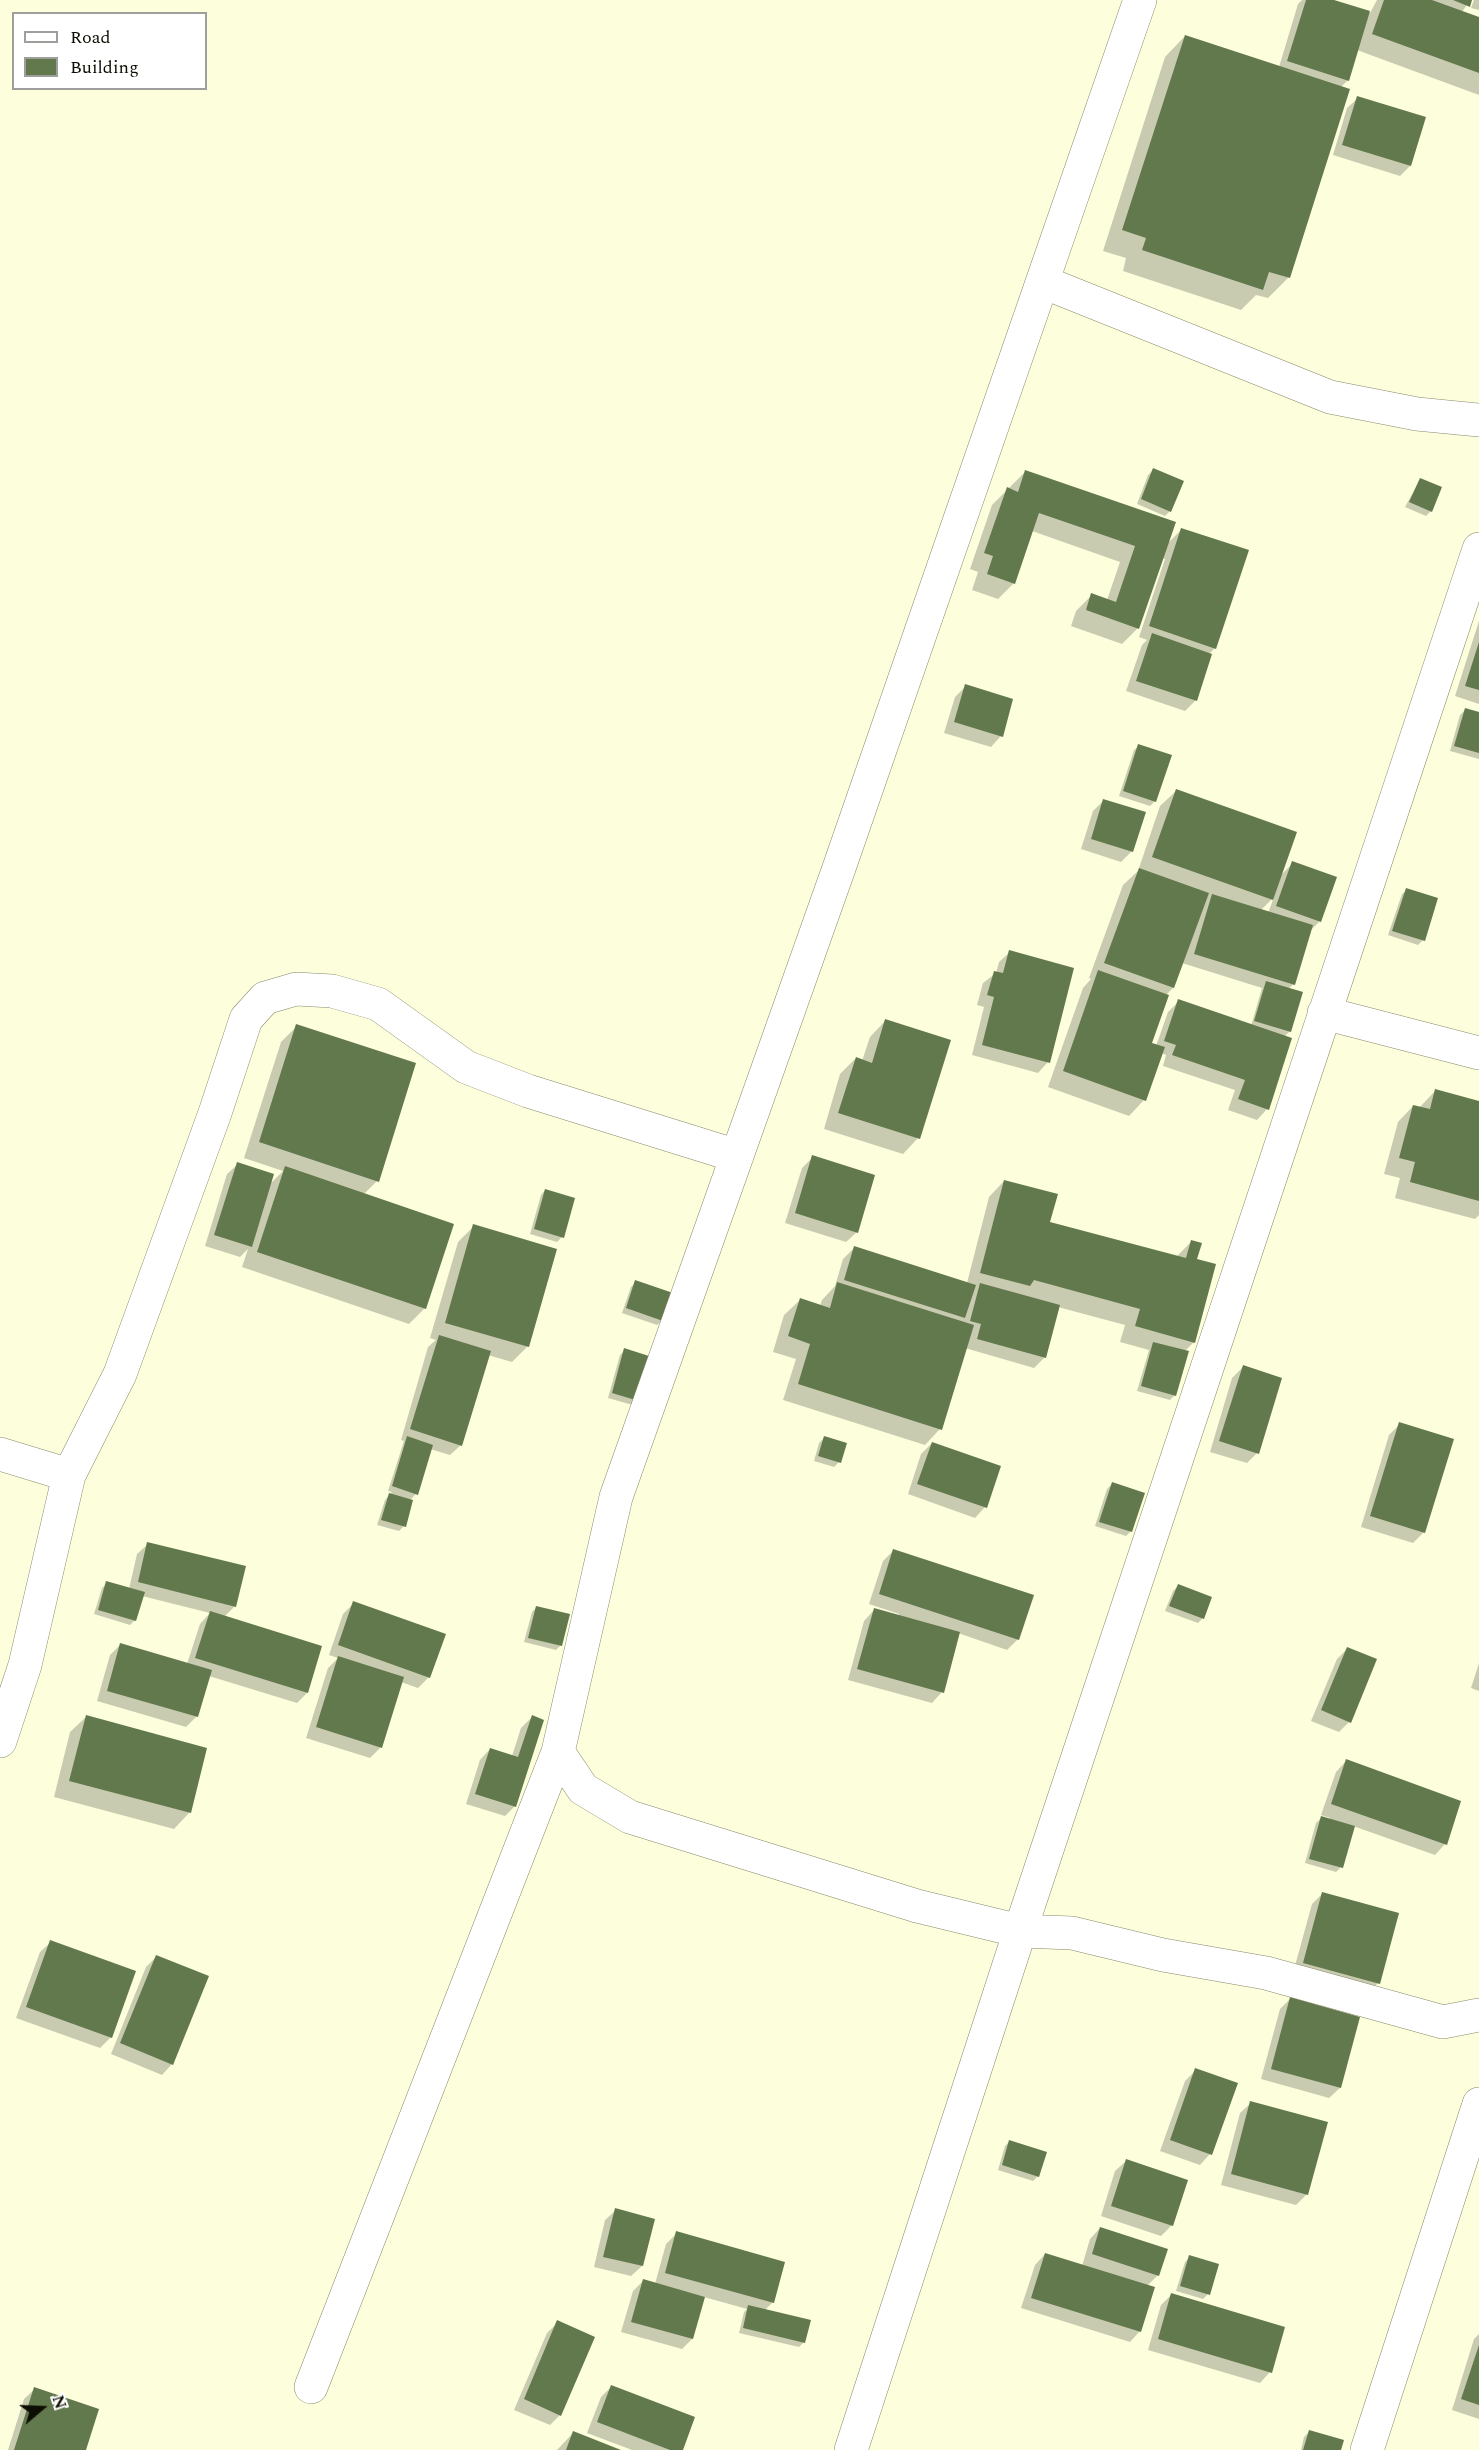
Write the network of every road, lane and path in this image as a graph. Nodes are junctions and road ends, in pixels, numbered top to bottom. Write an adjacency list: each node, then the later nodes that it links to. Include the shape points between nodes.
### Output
1 (1140, 0): 2 (street)
2 (1044, 282): 3 (street, via 1330,397 1417,414); 7 (street)
3 (1479, 420)
4 (1479, 549): 5 (street)
5 (1324, 1013): 6 (street); 12 (street)
6 (1479, 1053)
7 (737, 1156): 9 (street, via 466,1067 378,1004 332,992 296,989 265,998 246,1019 120,1374); 11 (street, via 616,1497)
8 (0, 1454): 9 (street)
9 (69, 1475): 10 (street, via 25,1665)
10 (0, 1741)
11 (558, 1752): 12 (street, via 583,1790 630,1817 917,1906); 15 (street)
12 (1020, 1930): 13 (street, via 1071,1934 1266,1973 1443,2022); 16 (street)
13 (1479, 2015)
14 (1476, 2123): 17 (street)
15 (311, 2387)
16 (851, 2450)
17 (1367, 2450)

